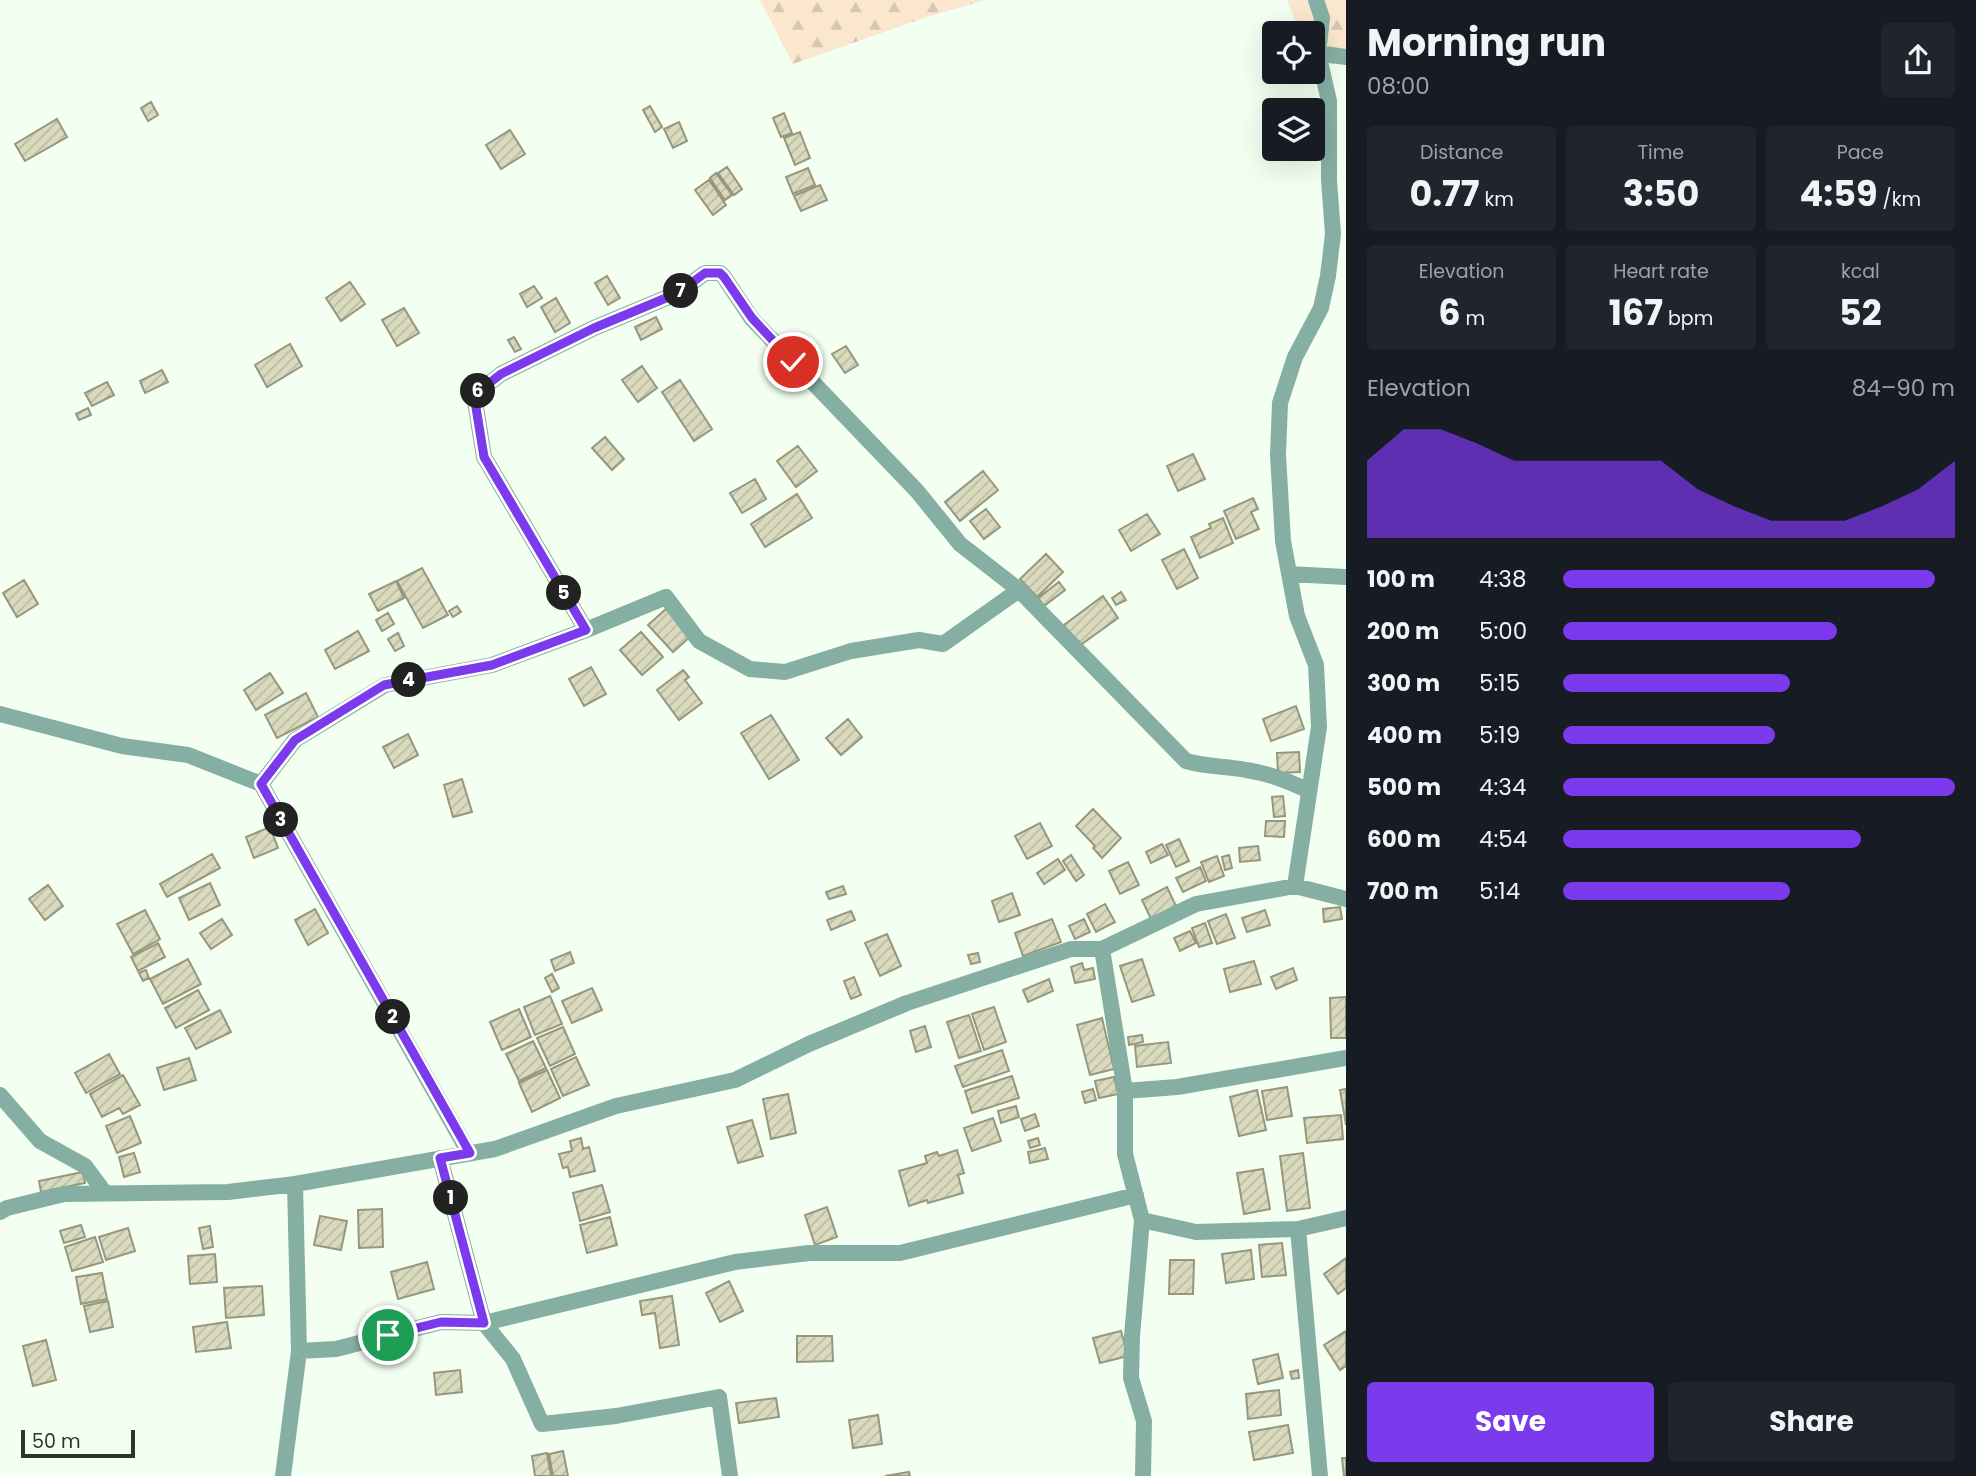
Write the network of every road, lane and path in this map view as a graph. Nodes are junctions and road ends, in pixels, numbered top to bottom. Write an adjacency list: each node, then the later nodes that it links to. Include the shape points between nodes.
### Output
1 (1316, 0): 2 (street)
2 (1322, 21)
3 (1325, 54): 4 (street)
4 (1346, 57)
5 (1325, 84): 6 (street, via 1333,234 1328,276 1321,308 1295,357 1280,403 1282,516)
6 (1289, 575): 7 (street); 12 (street, via 1297,616 1317,665 1319,727)
7 (1346, 577)
8 (1018, 590): 9 (street, via 943,644 919,640 851,651 785,672 750,669 699,641 666,597); 9 (street, via 960,544 917,491 752,318 724,277 712,272 678,293 501,374 474,395 484,457); 12 (street, via 1186,761 1246,769)
9 (586, 630): 11 (street, via 492,665 384,685 295,740)
10 (0, 714): 11 (street, via 122,746 188,755)
11 (261, 784): 19 (street)
12 (1309, 791): 13 (street)
13 (1296, 886): 14 (street); 15 (street, via 1196,904)
14 (1346, 899)
15 (1102, 949): 17 (street); 19 (street, via 1071,949 907,1003 735,1080 616,1106 495,1149)
16 (1346, 1058): 17 (street, via 1177,1087)
17 (1125, 1091): 23 (street, via 1125,1154)
18 (0, 1095): 22 (street, via 40,1141 85,1166)
19 (470, 1153): 20 (street)
20 (440, 1158): 21 (street); 28 (street)
21 (295, 1184): 22 (street, via 228,1192); 29 (street)
22 (105, 1193): 24 (street, via 64,1194)
23 (1136, 1195): 26 (street); 28 (street, via 900,1254 809,1252 735,1262)
24 (0, 1212)
25 (1346, 1218): 27 (street)
26 (1142, 1220): 27 (street, via 1196,1232); 32 (street, via 1131,1378 1144,1421)
27 (1298, 1229): 33 (street)
28 (484, 1323): 29 (street, via 441,1322 336,1349); 31 (street, via 513,1359 542,1424 719,1398)
29 (299, 1351): 30 (street)
30 (283, 1476)
31 (730, 1476)
32 (1143, 1476)
33 (1320, 1476)

